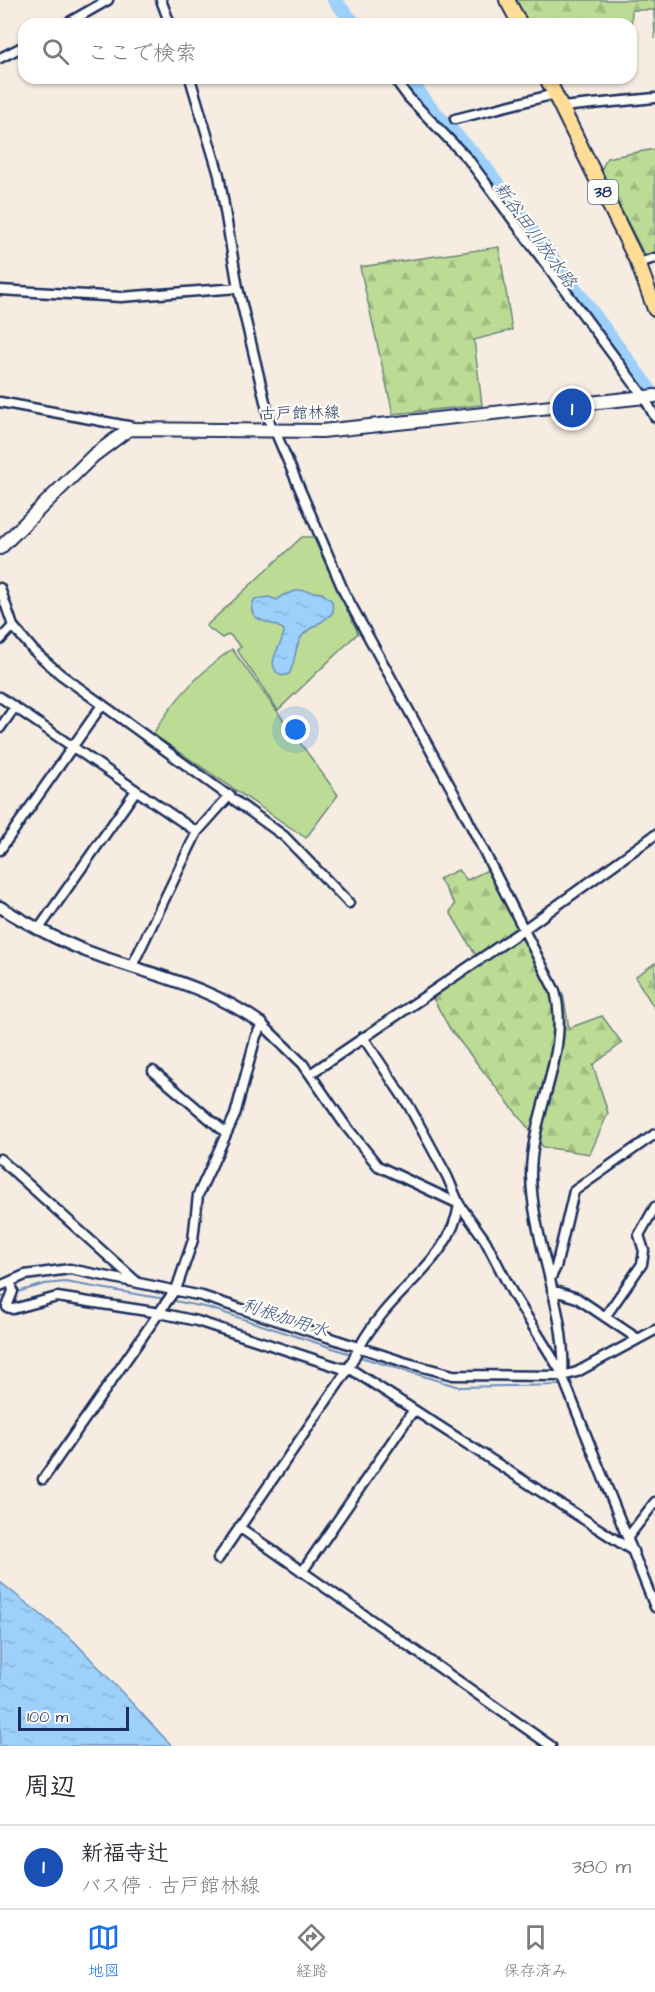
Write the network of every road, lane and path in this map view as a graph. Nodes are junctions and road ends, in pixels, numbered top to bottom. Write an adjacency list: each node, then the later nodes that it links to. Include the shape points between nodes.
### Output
1 (108, 0): 4 (street)
2 (161, 0): 5 (street)
3 (507, 0): 6 (main road)
4 (76, 18)
5 (168, 18)
6 (517, 18)
7 (18, 49): 8 (street)
8 (0, 58)
9 (192, 84): 17 (street, via 219,176)
10 (399, 84): 20 (street, via 468,159)
11 (550, 84): 13 (main road, 38)
12 (655, 98): 13 (street)
13 (558, 101): 14 (street); 16 (main road, 38)
14 (454, 119)
15 (655, 258): 16 (street)
16 (638, 262): 19 (main road, 38)
17 (238, 288): 18 (street, via 138,297); 24 (street)
18 (0, 290)
19 (655, 309)
20 (649, 396): 22 (street); 24 (main road, 古戸館林線, via 344,429)
21 (0, 402): 23 (street)
22 (655, 417)
23 (136, 428): 24 (main road, 古戸館林線); 25 (main road, 古戸館林線, via 123,431 93,456)
24 (273, 431): 42 (street, via 345,592)
25 (0, 548)
26 (0, 588): 27 (street)
27 (13, 626): 28 (street); 30 (street, via 33,650)
28 (0, 640)
29 (0, 697): 31 (street)
30 (102, 705): 33 (street); 35 (street)
31 (15, 707): 32 (street); 33 (street)
32 (0, 728)
33 (73, 746): 34 (street); 38 (street)
34 (135, 792): 36 (street); 41 (street)
35 (230, 795): 36 (street); 39 (street, via 284,836)
36 (197, 832): 43 (street)
37 (655, 835): 42 (street)
38 (0, 850)
39 (350, 903)
40 (0, 907): 41 (street)
41 (38, 930): 43 (street)
42 (523, 930): 45 (street); 53 (street, via 555,991 559,1007 559,1034 533,1145 531,1174)
43 (132, 966): 44 (street, via 216,994)
44 (262, 1024): 47 (street); 48 (street)
45 (363, 1037): 47 (street); 51 (street, via 409,1106)
46 (153, 1071): 48 (street)
47 (310, 1074): 51 (street, via 378,1166)
48 (226, 1133): 58 (street, via 198,1195 193,1240)
49 (655, 1134): 53 (street, via 574,1191)
50 (0, 1159): 55 (street)
51 (459, 1204): 63 (street, via 444,1242 426,1268 382,1314); 65 (street, via 493,1254)
52 (655, 1207): 60 (street, via 639,1235 644,1251 642,1264)
53 (550, 1280): 57 (street)
54 (11, 1282): 55 (street, via 57,1269); 56 (street); 59 (street, via 13,1291 7,1307 14,1309 57,1297)
55 (139, 1283): 58 (street)
56 (0, 1286)
57 (552, 1290): 60 (street, via 577,1298); 65 (street)
58 (174, 1291): 59 (street); 63 (street, via 208,1298)
59 (160, 1313): 64 (street); 67 (street)
60 (606, 1317): 62 (street)
61 (655, 1330): 62 (street)
62 (638, 1339): 65 (street)
63 (355, 1352): 64 (street); 65 (street, via 453,1374)
64 (349, 1368): 66 (street); 69 (street)
65 (563, 1376): 70 (street)
66 (413, 1411): 71 (street); 73 (street)
67 (44, 1479)
68 (655, 1502): 70 (street)
69 (239, 1527): 72 (street); 73 (street)
70 (628, 1537): 71 (street)
71 (633, 1551): 74 (street)
72 (218, 1559)
73 (302, 1572): 75 (street)
74 (655, 1607)
75 (551, 1746)

